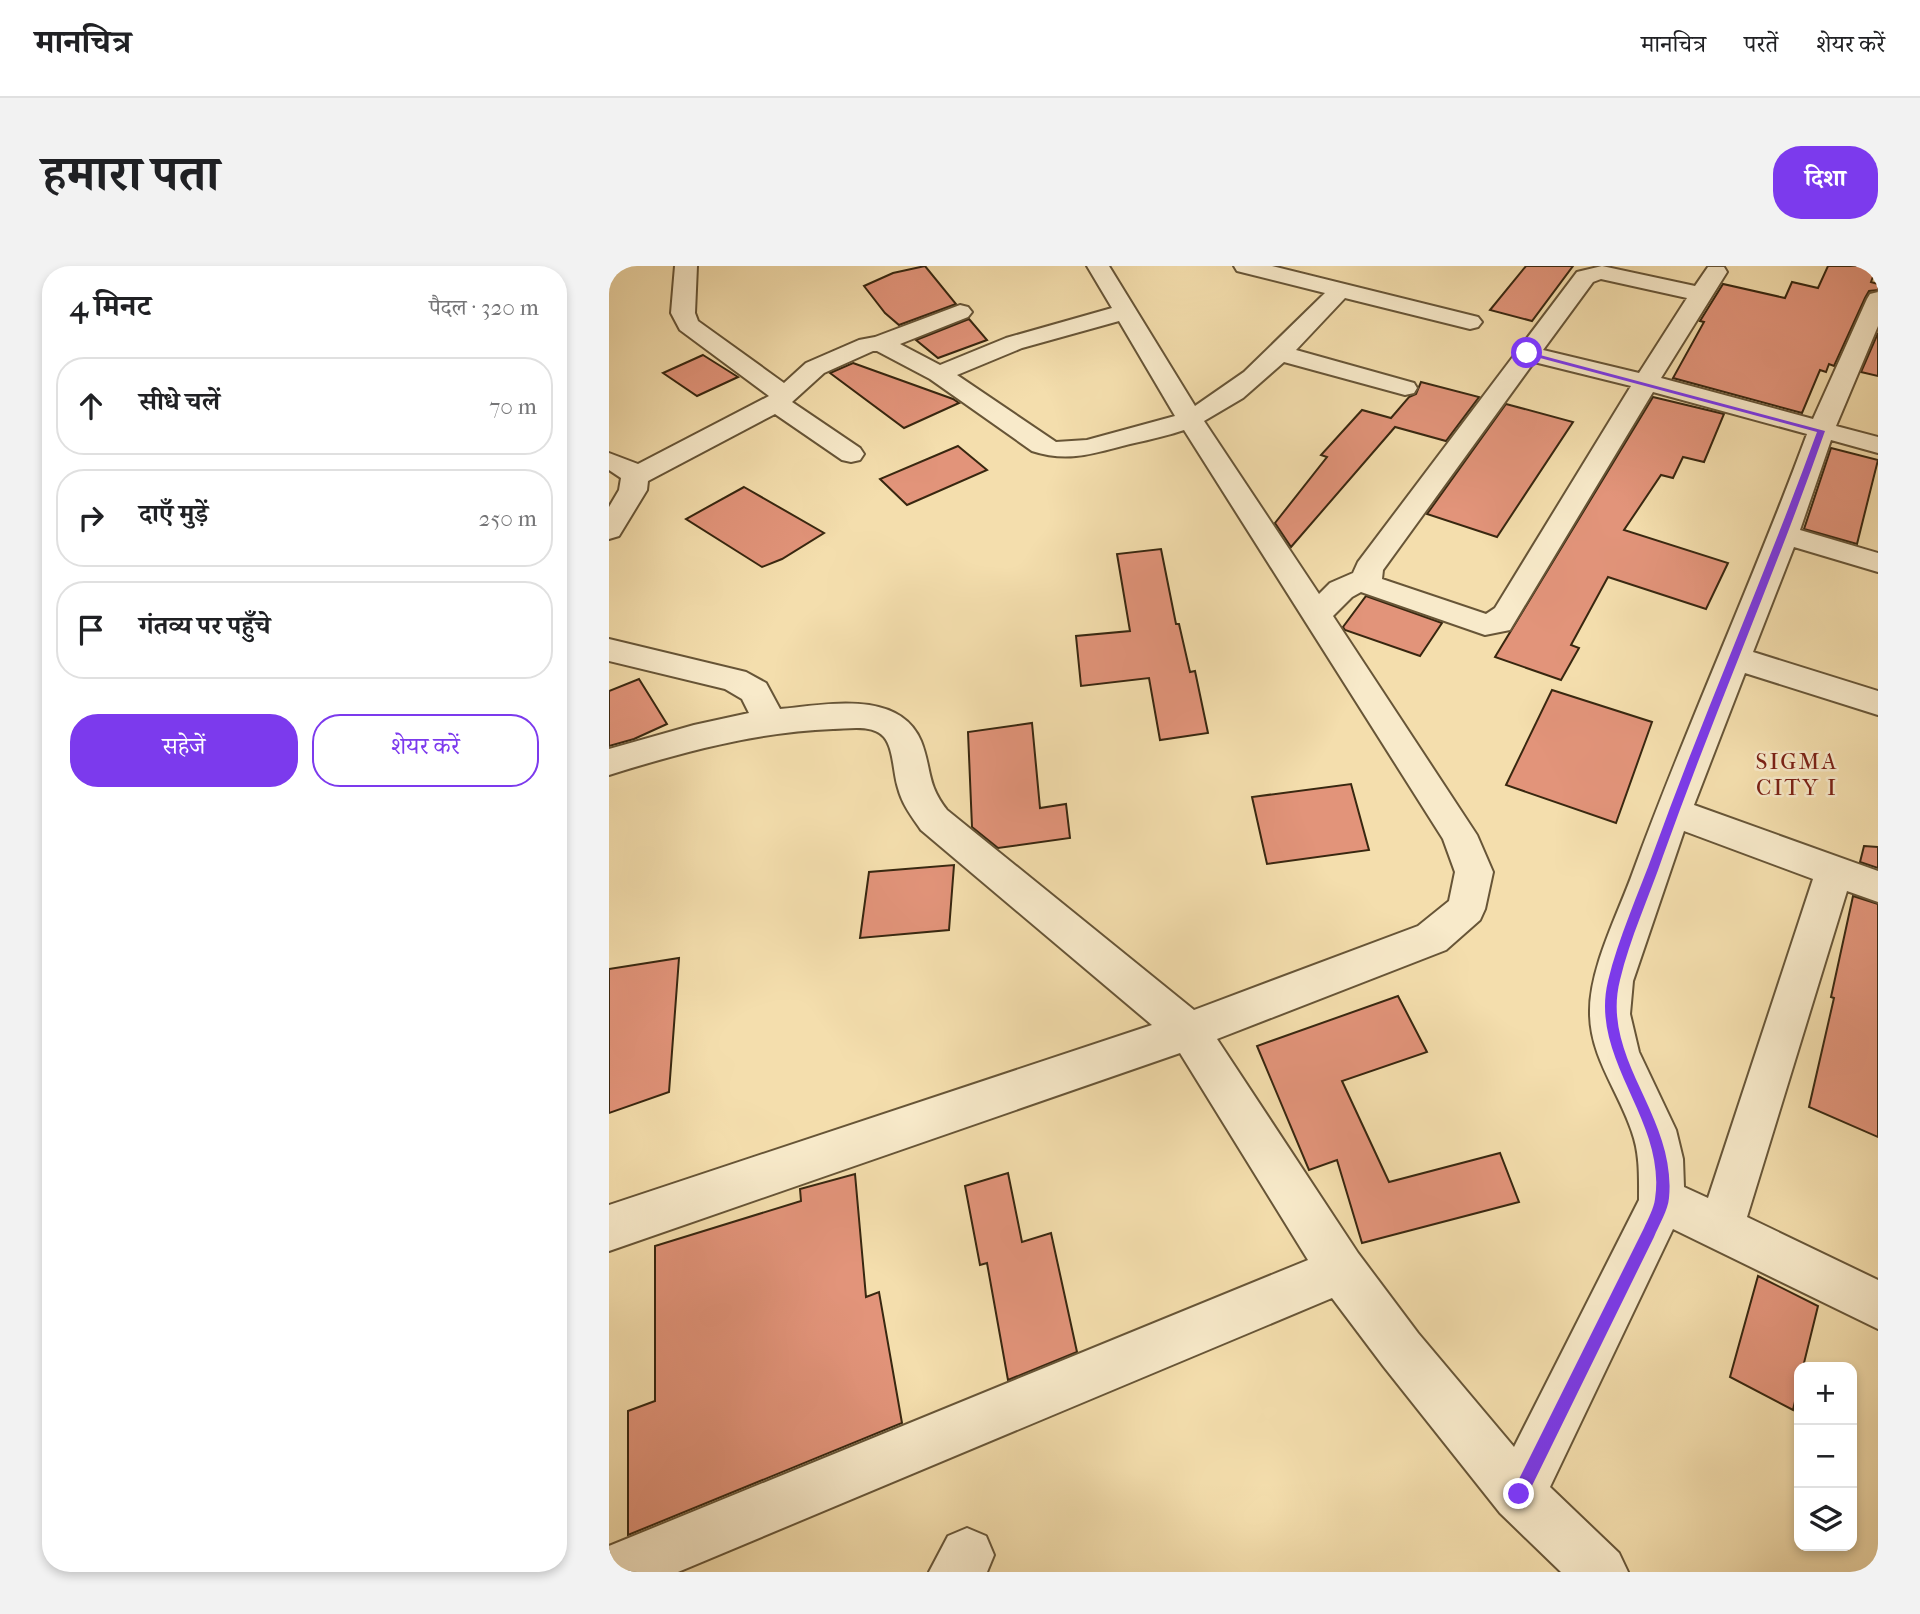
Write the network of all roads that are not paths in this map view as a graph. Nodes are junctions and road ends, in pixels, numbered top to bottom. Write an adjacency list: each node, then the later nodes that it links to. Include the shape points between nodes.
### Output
1 (686, 266): 17 (street, via 683,313 688,325)
2 (1098, 266): 9 (street)
3 (1245, 266): 5 (street)
4 (1716, 272): 6 (street)
5 (1341, 289): 10 (street); 12 (street)
6 (1701, 294): 13 (street, via 1610,273 1590,273); 15 (street)
7 (1878, 299): 19 (street)
8 (960, 312): 11 (street)
9 (1125, 312): 14 (street, via 1014,343); 18 (street)
10 (1470, 322)
11 (880, 343): 14 (street); 17 (street, via 815,368)
12 (1278, 353): 16 (street); 18 (street, via 1247,385)
13 (1527, 353): 15 (street); 27 (street, via 1369,569)
14 (939, 374): 18 (street, via 1052,450 1080,451)
15 (1646, 382): 19 (street); 27 (street, via 1499,623 1485,625 1385,591 1370,585)
16 (1405, 387)
17 (781, 399): 21 (street); 23 (street)
18 (1190, 419): 28 (street)
19 (1821, 431): 20 (street); 25 (street)
20 (1878, 445)
21 (851, 454)
22 (609, 461): 23 (street, via 626,467)
23 (635, 477): 24 (street, via 633,490)
24 (609, 530)
25 (1784, 535): 26 (street); 30 (street)
26 (1878, 563)
27 (1367, 578): 28 (street, via 1341,590)
28 (1316, 615): 37 (street, via 1459,835 1474,872 1466,909 1432,938)
29 (609, 650): 32 (street, via 734,680 754,691)
30 (1735, 658): 31 (street); 34 (street)
31 (1878, 704)
32 (770, 721): 33 (street, via 689,736); 37 (street, via 866,717 897,728 915,791 934,820)
33 (609, 762)
34 (1673, 813): 35 (street); 38 (street, via 1613,981 1610,1014 1618,1054 1654,1130 1661,1159)
35 (1834, 871): 36 (street); 40 (street)
36 (1878, 887)
37 (1189, 1031): 39 (street); 41 (street)
38 (1662, 1199): 40 (street); 43 (street)
39 (609, 1228)
40 (1721, 1228): 42 (street)
41 (1341, 1270): 43 (street); 44 (street)
42 (1878, 1304)
43 (1519, 1494): 45 (street)
44 (612, 1572)
45 (1600, 1572)

